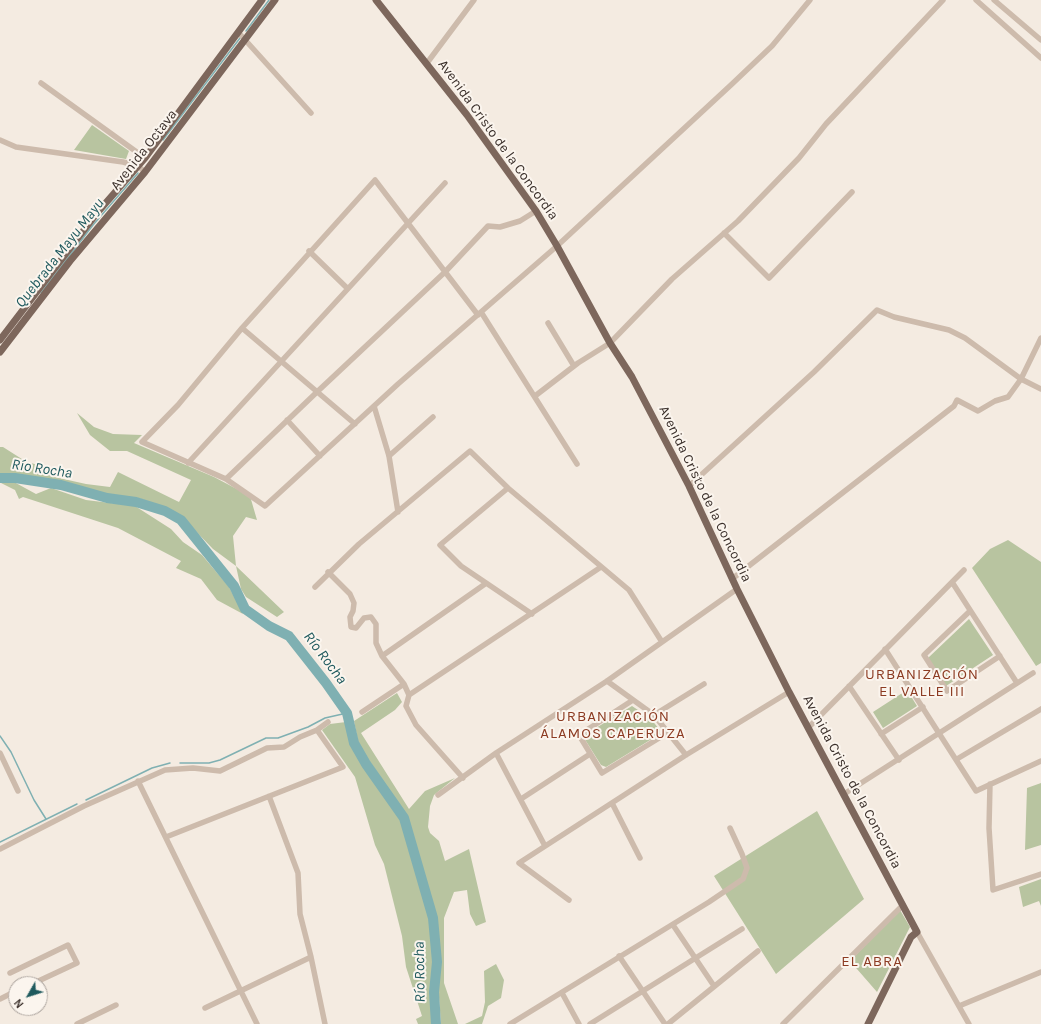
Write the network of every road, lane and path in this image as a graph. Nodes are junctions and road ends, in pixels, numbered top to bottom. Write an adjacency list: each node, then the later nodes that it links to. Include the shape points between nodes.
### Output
1 (262, 0): 9 (main road, Avenida Octava)
2 (275, 0): 10 (main road, Avenida Octava)
3 (376, 0): 13 (main road, Avenida Cristo de la Concordia)
4 (474, 0): 13 (street)
5 (810, 0): 25 (street, via 772,46)
6 (943, 0): 24 (street, via 826,124 799,158)
7 (976, 0): 12 (street)
8 (994, 0): 11 (street)
9 (238, 32): 10 (street); 17 (main road, Avenida Octava)
10 (245, 39): 15 (street); 19 (main road, Avenida Octava)
11 (1041, 40)
12 (1041, 58)
13 (427, 63): 22 (main road, Avenida Cristo de la Concordia)
14 (41, 84): 17 (street)
15 (311, 113)
16 (0, 140): 18 (street, via 16,147)
17 (145, 158): 18 (main road, Avenida Octava)
18 (138, 166): 19 (street); 33 (main road, Avenida Octava, via 93,219)
19 (145, 172): 35 (main road, Avenida Octava, via 70,261)
20 (445, 183): 23 (street)
21 (852, 192): 24 (street, via 769,278)
22 (536, 211): 25 (main road, Avenida Cristo de la Concordia); 27 (street, via 520,221 500,227 488,226)
23 (408, 224): 26 (street, via 375,180); 27 (street); 28 (street)
24 (724, 233): 34 (street, via 672,279)
25 (557, 246): 29 (street); 34 (main road, Avenida Cristo de la Concordia)
26 (309, 251): 28 (street); 31 (street)
27 (445, 272): 29 (street); 40 (street)
28 (347, 288): 36 (street)
29 (479, 313): 41 (street); 42 (street)
30 (548, 323): 37 (street)
31 (242, 328): 36 (street); 48 (street, via 178,404 142,442)
32 (1041, 338): 38 (street)
33 (0, 340)
34 (610, 343): 37 (street); 51 (main road, Avenida Cristo de la Concordia, via 632,377)
35 (0, 352)
36 (280, 362): 40 (street); 48 (street)
37 (574, 366): 41 (street)
38 (1021, 379): 39 (street); 51 (street, via 965,338 949,330 894,317 877,310 814,372); 57 (street, via 1008,398 995,400 978,411 957,400 954,406)
39 (1041, 389)
40 (318, 391): 44 (street); 45 (street)
41 (535, 396): 49 (street)
42 (374, 406): 45 (street); 47 (street)
43 (433, 417): 47 (street)
44 (287, 420): 46 (street); 50 (street)
45 (355, 424): 46 (street)
46 (320, 456): 50 (street, via 265,506)
47 (389, 456): 53 (street)
48 (188, 463): 50 (street)
49 (576, 464)
50 (226, 479)
51 (689, 486): 57 (main road, Avenida Cristo de la Concordia)
52 (508, 488): 53 (street, via 470,451); 54 (street); 59 (street, via 440,545 461,566)
53 (398, 512): 56 (street)
54 (601, 567): 63 (street); 64 (street, via 629,590)
55 (964, 570): 58 (street)
56 (328, 572): 60 (street); 66 (street, via 350,594 354,603 350,618 351,627 356,628 364,618 370,617 376,624 376,643)
57 (732, 579): 61 (main road, Avenida Cristo de la Concordia)
58 (952, 582): 62 (street); 65 (street)
59 (485, 584): 63 (street); 66 (street)
60 (315, 587)
61 (737, 589): 64 (street); 74 (main road, Avenida Cristo de la Concordia)
62 (970, 611): 67 (street); 67 (street, via 924,655 947,691)
63 (532, 614): 75 (street)
64 (662, 642): 69 (street)
65 (885, 649): 73 (street); 77 (street)
66 (382, 656): 71 (street)
67 (1000, 656): 70 (street)
68 (1033, 673): 70 (street)
69 (607, 681): 76 (street); 88 (street)
70 (1017, 683): 85 (street)
71 (404, 684): 75 (street); 79 (street)
72 (704, 684): 80 (street)
73 (849, 686): 82 (street); 86 (street)
74 (789, 692): 82 (main road, Avenida Cristo de la Concordia); 90 (street)
75 (409, 695): 94 (street, via 406,706 416,725)
76 (633, 700): 80 (street); 89 (street, via 579,735)
77 (923, 707): 85 (street); 86 (street)
78 (1041, 709): 91 (street)
79 (362, 712)
80 (654, 715): 84 (street)
81 (328, 722): 83 (street)
82 (808, 728): 98 (main road, Avenida Cristo de la Concordia)
83 (317, 730): 95 (street, via 284,747 267,748 220,771 193,768 165,770); 100 (street, via 343,767)
84 (669, 732): 89 (street, via 602,773); 90 (street)
85 (939, 732): 91 (street); 92 (street)
86 (881, 734): 92 (street)
87 (0, 753): 97 (street)
88 (496, 753): 94 (street); 101 (street)
89 (590, 754): 101 (street)
90 (686, 755): 102 (street)
91 (957, 759): 96 (street, via 976,791)
92 (899, 760): 98 (street)
93 (1041, 761): 96 (street)
94 (463, 778): 99 (street)
95 (138, 781): 104 (street); 106 (street)
96 (990, 784): 108 (street, via 989,828 993,890)
97 (18, 791)
98 (844, 794): 110 (main road, Avenida Cristo de la Concordia)
99 (438, 795)
100 (269, 796): 104 (street); 116 (street, via 298,874 300,914)
101 (521, 798): 105 (street)
102 (612, 803): 105 (street); 107 (street)
103 (730, 828): 111 (street, via 747,868 743,879)
104 (166, 837): 122 (street)
105 (545, 846): 109 (street, via 519,863)
106 (0, 849)
107 (640, 858)
108 (1041, 874)
109 (569, 900)
110 (904, 906): 113 (main road, Avenida Cristo de la Concordia); 135 (street)
111 (672, 925): 115 (street); 117 (street)
112 (742, 929): 117 (street)
113 (916, 932): 126 (street, Avenida Cristo de la Concordia); 136 (main road, via 911,937)
114 (758, 951): 121 (street)
115 (620, 956): 123 (street); 124 (street)
116 (312, 957): 122 (street); 130 (street)
117 (695, 958): 121 (street); 123 (street)
118 (1041, 972): 126 (street)
119 (10, 973): 120 (street, via 68,945 76,962)
120 (48, 976)
121 (714, 986): 134 (street)
122 (241, 991): 127 (street); 129 (street)
123 (642, 992): 133 (street); 134 (street)
124 (562, 993): 131 (street); 132 (street)
125 (116, 1005): 128 (street)
126 (959, 1006): 137 (street, Avenida Cristo de la Concordia)
127 (205, 1008)
128 (77, 1024)
129 (257, 1024)
130 (325, 1024)
131 (510, 1024)
132 (579, 1024)
133 (590, 1024)
134 (667, 1024)
135 (783, 1024)
136 (868, 1024)
137 (969, 1024)

